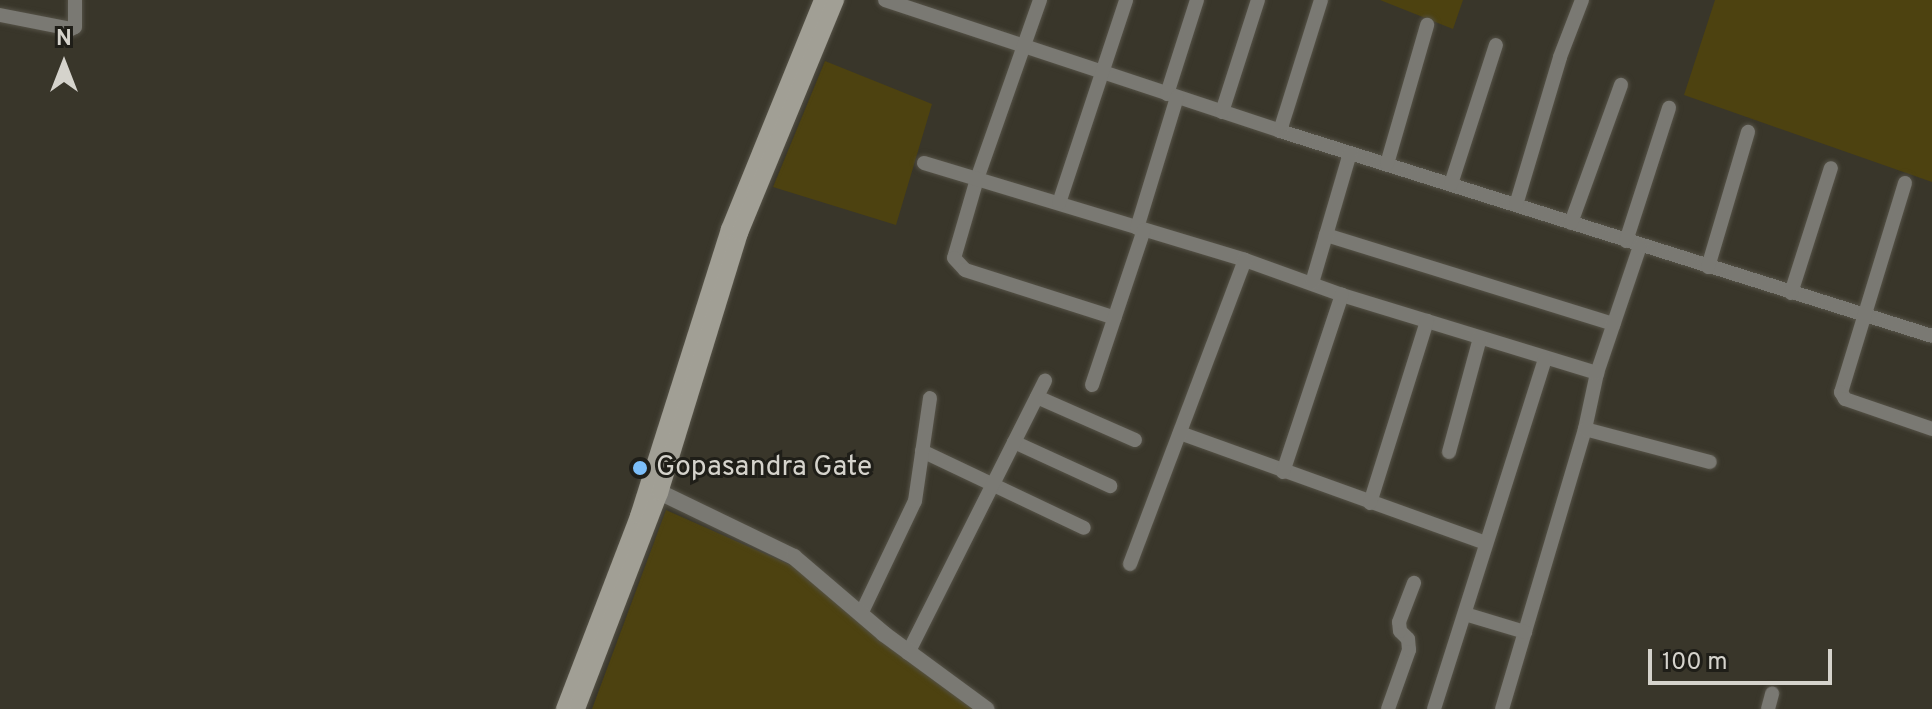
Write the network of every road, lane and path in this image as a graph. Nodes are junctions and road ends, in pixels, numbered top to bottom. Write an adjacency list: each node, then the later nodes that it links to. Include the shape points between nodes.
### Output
1 (75, 0): 12 (street, via 71,29)
2 (822, 0): 64 (main road, via 729,229)
3 (836, 0): 64 (main road, via 740,233)
4 (885, 0): 15 (street)
5 (1040, 0): 15 (street)
6 (1126, 0): 16 (street)
7 (1197, 0): 18 (street)
8 (1258, 0): 20 (street)
9 (1304, 0): 11 (street)
10 (1582, 0): 31 (street)
11 (1320, 3): 21 (street)
12 (0, 15)
13 (1427, 25): 25 (street)
14 (1496, 45): 29 (street)
15 (1022, 46): 16 (street); 27 (street)
16 (1102, 74): 18 (street); 30 (street)
17 (1621, 85): 32 (street)
18 (1172, 95): 20 (street); 33 (street)
19 (1669, 108): 35 (street)
20 (1222, 112): 21 (street)
21 (1280, 131): 23 (street)
22 (1748, 132): 37 (street)
23 (1350, 153): 25 (street); 34 (street)
24 (924, 163): 27 (street)
25 (1387, 164): 29 (street)
26 (1831, 168): 39 (street)
27 (977, 179): 30 (street); 42 (street, via 954,258 965,270)
28 (1905, 183): 41 (street)
29 (1451, 184): 31 (street)
30 (1059, 203): 33 (street)
31 (1516, 205): 32 (street)
32 (1571, 223): 35 (street)
33 (1141, 229): 36 (street); 42 (street)
34 (1326, 235): 38 (street); 44 (street)
35 (1633, 243): 37 (street); 44 (street)
36 (1245, 260): 38 (street); 55 (street)
37 (1708, 267): 39 (street)
38 (1312, 283): 40 (street)
39 (1791, 293): 41 (street)
40 (1342, 295): 43 (street); 61 (street)
41 (1863, 314): 45 (street); 54 (street, via 1842,396)
42 (1115, 318): 50 (street)
43 (1427, 321): 46 (street); 65 (street)
44 (1614, 324): 48 (street)
45 (1932, 336)
46 (1480, 338): 47 (street); 59 (street)
47 (1545, 359): 48 (street); 67 (street)
48 (1597, 373): 53 (street)
49 (1045, 381): 51 (street)
50 (1092, 385)
51 (1037, 397): 56 (street); 57 (street)
52 (930, 398): 58 (street)
53 (1585, 429): 60 (street); 72 (street)
54 (1932, 429)
55 (1180, 433): 61 (street); 68 (street)
56 (1135, 440)
57 (1014, 442): 62 (street); 63 (street)
58 (922, 451): 62 (street); 70 (street, via 915,501)
59 (1449, 452)
60 (1710, 462)
61 (1283, 472): 65 (street)
62 (992, 485): 66 (street); 73 (street)
63 (1110, 486)
64 (654, 490): 70 (street, via 794,557); 74 (main road); 75 (main road)
65 (1370, 503): 67 (street)
66 (1084, 528)
67 (1486, 543): 71 (street)
68 (1130, 564)
69 (1414, 583): 77 (street, via 1399,622 1409,650)
70 (861, 614): 73 (street)
71 (1465, 614): 72 (street); 78 (street)
72 (1525, 632): 79 (street)
73 (908, 653): 76 (street)
74 (564, 709)
75 (577, 709)
76 (986, 709)
77 (1388, 709)
78 (1434, 709)
79 (1502, 709)

